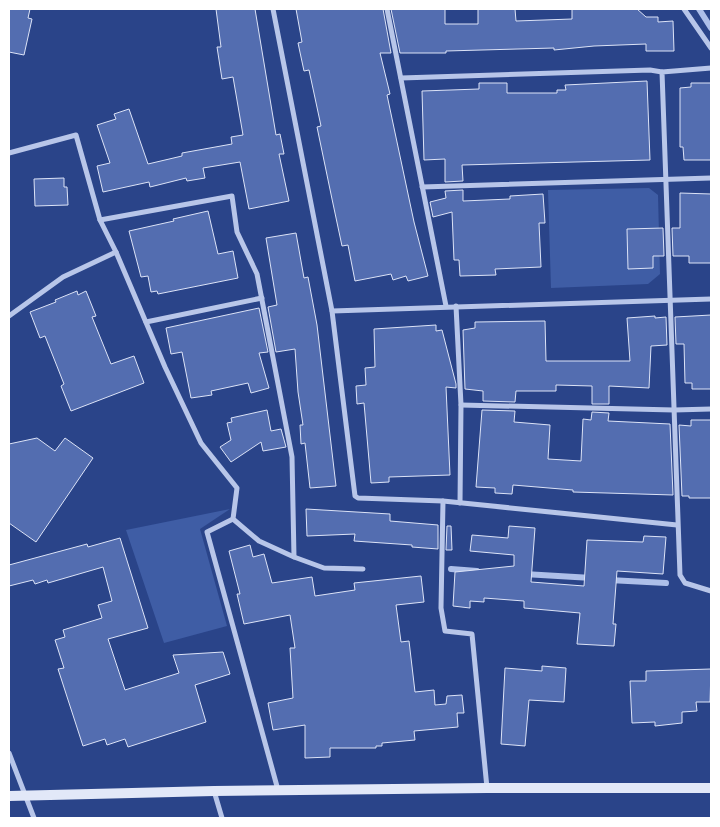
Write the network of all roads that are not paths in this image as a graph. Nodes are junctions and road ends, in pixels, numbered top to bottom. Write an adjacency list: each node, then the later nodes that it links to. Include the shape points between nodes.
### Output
1 (273, 9): 19 (street)
2 (387, 9): 7 (street)
3 (684, 9): 4 (street)
4 (711, 48)
5 (711, 68): 6 (street)
6 (662, 72): 7 (street); 10 (street)
7 (401, 78): 11 (street)
8 (9, 152): 12 (street, via 76,135)
9 (711, 178): 10 (street)
10 (666, 180): 11 (street); 16 (street)
11 (422, 187): 17 (street)
12 (100, 220): 13 (street); 14 (street, via 232,196 237,232 257,274)
13 (116, 252): 20 (street, via 63,277); 21 (street)
14 (262, 298): 21 (street); 29 (street, via 292,457)
15 (711, 299): 16 (street)
16 (671, 300): 18 (street); 24 (street)
17 (446, 306): 18 (street); 19 (street)
18 (456, 306): 22 (street)
19 (332, 311): 25 (street, via 355,496)
20 (9, 316)
21 (146, 322): 27 (street, via 202,443 237,488)
22 (461, 405): 24 (street); 26 (street)
23 (711, 409): 24 (street)
24 (674, 410): 28 (street)
25 (443, 501): 26 (street); 33 (street, via 441,608 445,631 472,634)
26 (460, 503): 28 (street)
27 (233, 519): 29 (street, via 259,541); 35 (street, via 207,532)
28 (677, 525): 31 (street, via 680,575 685,583)
29 (294, 557): 30 (street, via 324,568)
30 (364, 569)
31 (711, 591)
32 (9, 753): 38 (street)
33 (487, 788): 34 (street); 35 (street)
34 (711, 788)
35 (278, 790): 36 (street)
36 (214, 791): 38 (street); 40 (street)
37 (9, 796): 38 (street)
38 (24, 796): 39 (street)
39 (34, 818)
40 (222, 818)

